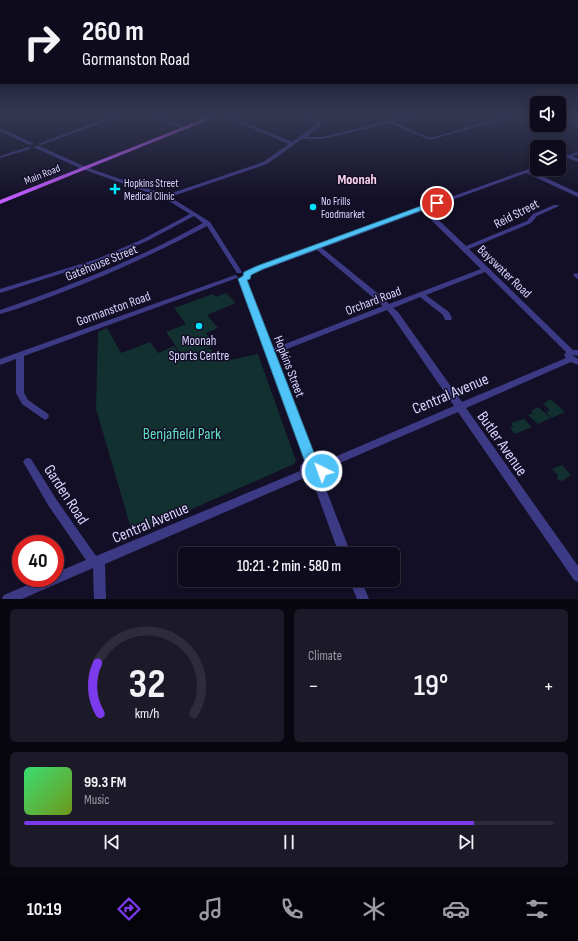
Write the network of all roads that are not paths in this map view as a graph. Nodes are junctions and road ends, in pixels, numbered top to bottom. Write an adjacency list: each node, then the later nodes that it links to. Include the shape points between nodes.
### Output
1 (26, 144): 6 (street)
2 (41, 144): 5 (street)
3 (147, 144): 11 (main road, Main Road)
4 (292, 144): 15 (street, via 265,163)
5 (38, 145): 6 (street); 11 (street, Hopkins Street)
6 (29, 146): 9 (street)
7 (578, 153): 8 (street)
8 (568, 156): 10 (street)
9 (0, 157)
10 (578, 161)
11 (84, 168): 15 (street, Hopkins Street); 16 (main road, Main Road)
12 (530, 170): 13 (street, Gormanston Road)
13 (527, 171): 14 (street); 18 (street, Gormanston Road)
14 (578, 195)
15 (166, 197): 19 (street, Hopkins Street)
16 (0, 202)
17 (556, 206): 22 (street, Reid Street, via 535,215 529,222)
18 (421, 208): 21 (street, Gormanston Road); 22 (street, Bayswater Road)
19 (194, 214): 20 (street, Hopkins Street); 25 (street, via 99,260)
20 (208, 223): 24 (street, Hopkins Street); 28 (street, Gatehouse Street, via 132,263 52,295)
21 (317, 247): 24 (street, Gormanston Road); 27 (street, Butler Avenue)
22 (465, 249): 23 (street, Bayswater Road)
23 (486, 269): 26 (street, Orchard Road); 32 (street, Bayswater Road)
24 (241, 275): 30 (street, Hopkins Street); 31 (street, Gormanston Road)
25 (0, 291)
26 (421, 294): 27 (street, Orchard Road); 29 (street)
27 (388, 307): 30 (street, Orchard Road); 34 (street, Butler Avenue)
28 (0, 312)
29 (448, 318)
30 (270, 353): 37 (street, Hopkins Street)
31 (20, 355): 33 (street, Gormanston Road); 35 (street, via 22,398)
32 (575, 357): 34 (street, Central Avenue)
33 (0, 362)
34 (460, 407): 38 (street, Central Avenue); 42 (street, Butler Avenue)
35 (45, 416)
36 (28, 462): 41 (street, Garden Road, via 52,502)
37 (311, 462): 38 (street); 39 (street, via 305,465)
38 (321, 467): 39 (street, via 321,473)
39 (310, 475): 40 (street); 41 (street, Central Avenue)
40 (343, 547)
41 (96, 562): 44 (street, Central Avenue); 45 (street)
42 (578, 576)
43 (358, 587): 46 (street)
44 (8, 599)
45 (100, 599)
46 (363, 599)

